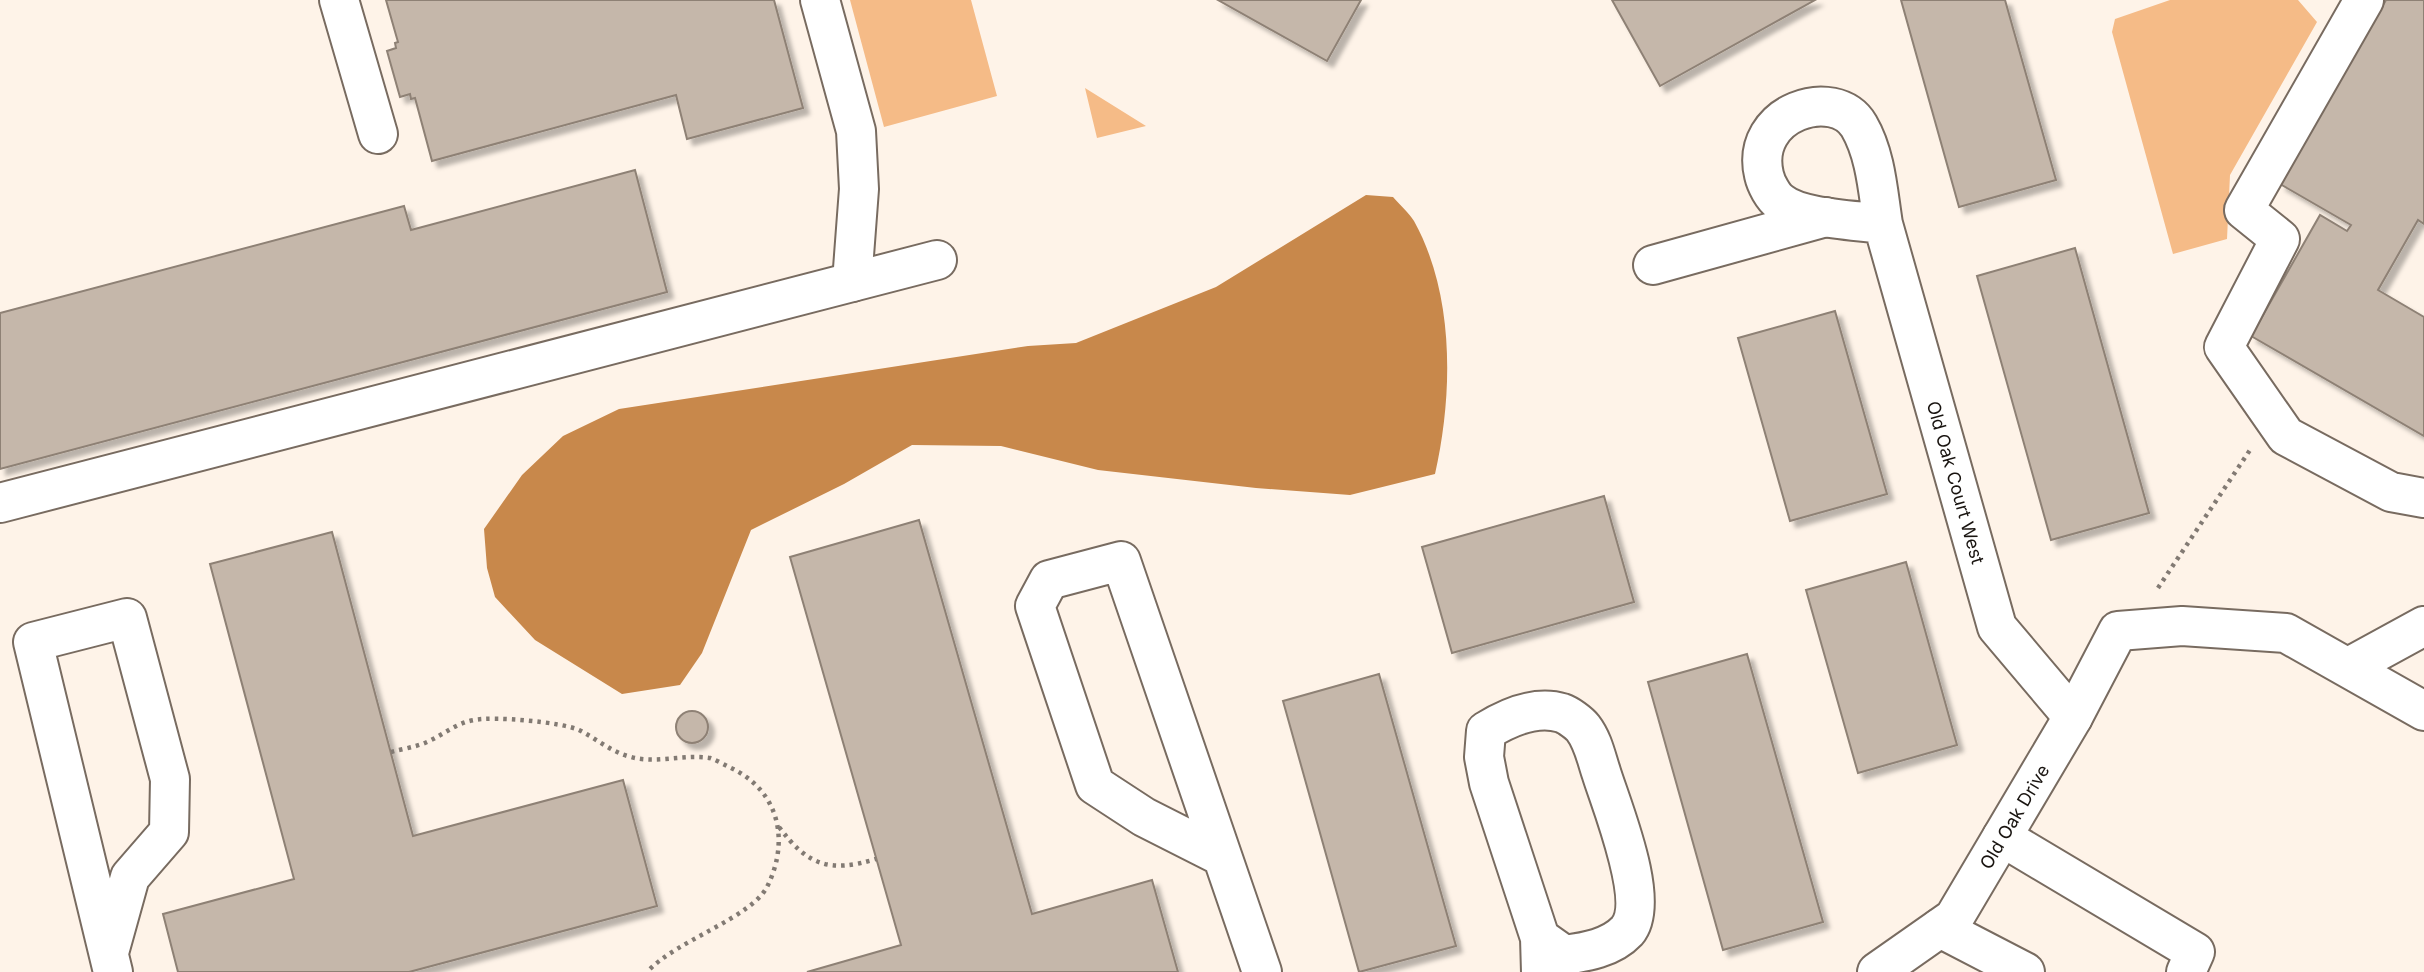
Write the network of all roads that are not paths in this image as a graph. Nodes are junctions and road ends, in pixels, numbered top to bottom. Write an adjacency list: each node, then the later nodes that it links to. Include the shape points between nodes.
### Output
1 (339, 0): 4 (street)
2 (820, 0): 9 (street, via 856,131 859,190)
3 (2364, 0): 10 (street, via 2244,210 2280,239 2224,347 2286,436 2391,492)
4 (378, 134)
5 (1829, 216): 6 (street, Old Oak Court West); 6 (street, Old Oak Court West, via 1798,212 1778,202 1766,182 1760,158 1764,139 1785,116 1816,107 1838,109 1858,124 1871,159); 8 (street)
6 (1883, 225): 15 (street, Old Oak Court West, via 1997,627)
7 (937, 260): 9 (street)
8 (1653, 265)
9 (852, 282): 11 (street)
10 (2424, 498)
11 (0, 503)
12 (2424, 626): 13 (street)
13 (2349, 667): 14 (street); 15 (street, Old Oak Drive, via 2286,633 2182,625 2118,631)
14 (2424, 712)
15 (2073, 717): 16 (street, Old Oak Drive)
16 (2002, 837): 18 (street, Old Oak Drive, via 1954,918); 24 (street, via 2195,952)
17 (1221, 856): 17 (street, via 1121,561 1049,579 1035,606 1095,785 1144,817); 21 (street)
18 (1940, 928): 22 (street, Old Oak Drive); 23 (street)
19 (1541, 955): 19 (street, via 1587,952 1612,942 1628,929 1636,909 1628,854 1592,744 1582,726 1562,713 1535,711 1486,731 1483,757)
20 (111, 960): 20 (street, via 130,877 169,832 170,779 127,618 33,642)
21 (1262, 972)
22 (1877, 972)
23 (2025, 972)
24 (2186, 972)

